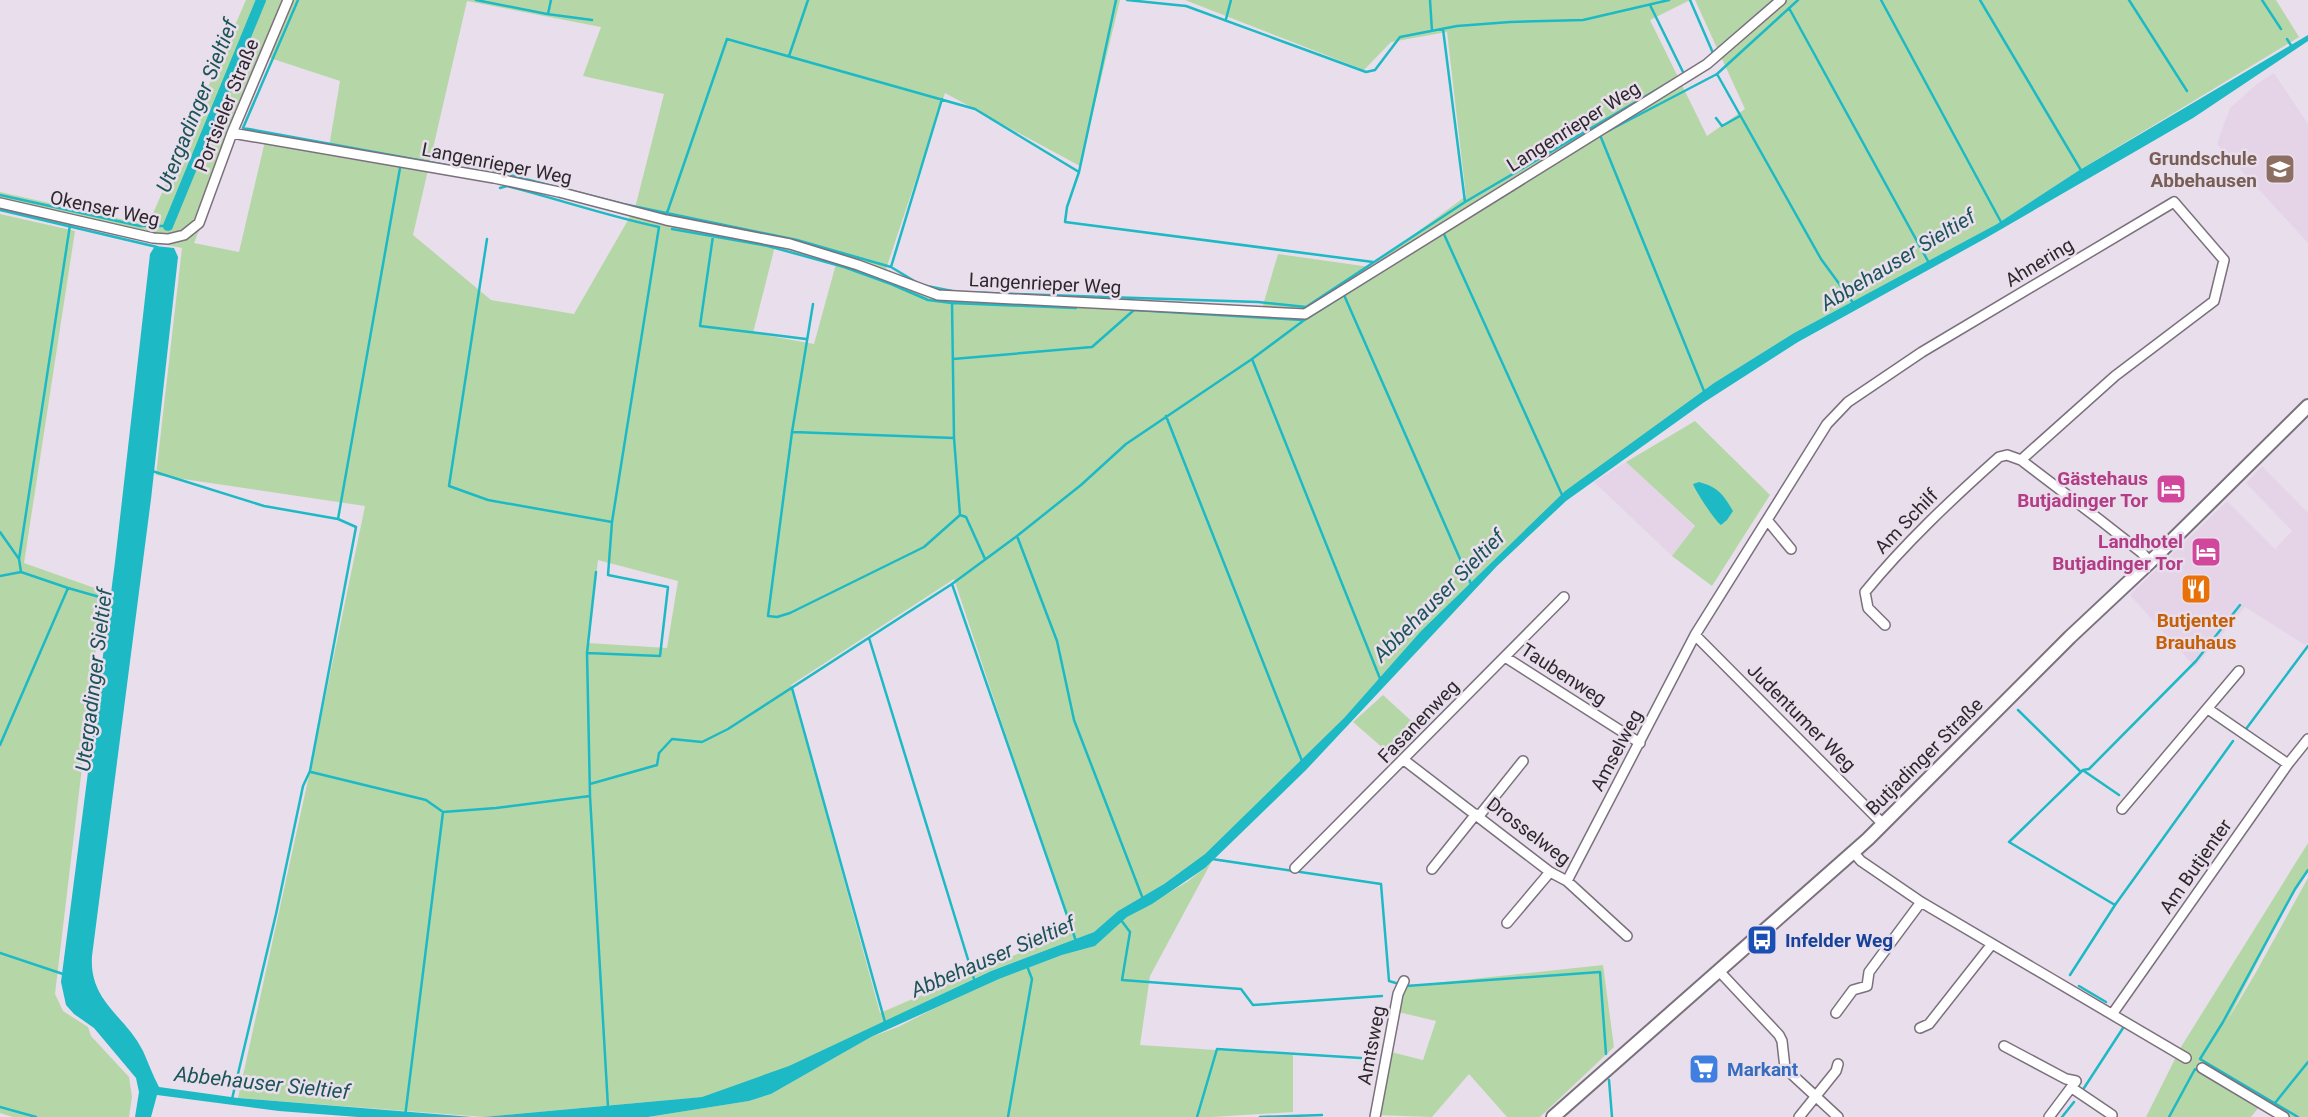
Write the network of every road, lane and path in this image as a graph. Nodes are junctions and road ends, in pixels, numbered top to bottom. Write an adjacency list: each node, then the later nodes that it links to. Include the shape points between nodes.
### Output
1 (288, 0): 3 (street, Portsieler Straße)
2 (1781, 0): 3 (street, Langenrieper Weg, via 1707,64 1305,314 938,295 790,244 494,178)
3 (232, 133): 5 (street, Portsieler Straße)
4 (0, 203): 5 (street, Okenser Weg, via 153,238 184,235)
5 (198, 223)
6 (2308, 406): 10 (main road, Butjadinger Straße)
7 (2021, 460): 8 (street, Ahnering, via 2115,376 2214,300 2224,260 2174,202 1922,352 1848,402 1827,424); 10 (street); 12 (street, Am Schilf, via 1999,457 1885,567 1865,592 1868,608)
8 (1768, 520): 9 (street); 13 (street, Ahnering)
9 (1791, 549)
10 (2150, 562): 24 (main road, Butjadinger Straße)
11 (1564, 597): 14 (street, Fasanenweg)
12 (1885, 625)
13 (1695, 635): 18 (street, Amselweg); 24 (street, Judentumer Weg)
14 (1505, 657): 18 (street, Taubenweg); 19 (street, Fasanenweg)
15 (2239, 671): 16 (street)
16 (2208, 709): 21 (street); 22 (street)
17 (2308, 739): 21 (street, Am Butjenter)
18 (1640, 743): 29 (street, Amselweg)
19 (1404, 760): 23 (street, Drosselweg); 26 (street, Fasanenweg)
20 (1523, 761): 23 (street)
21 (2288, 764): 37 (street, Am Butjenter)
22 (2122, 809)
23 (1477, 815): 27 (street); 28 (street, Drosselweg)
24 (1883, 824): 25 (main road, Butjadinger Straße)
25 (1853, 852): 30 (street); 34 (main road, Butjadinger Straße)
26 (1295, 867)
27 (1432, 869)
28 (1550, 872): 29 (street, Drosselweg); 31 (street)
29 (1567, 881): 32 (street, Drosselweg)
30 (1921, 902): 33 (street); 36 (street, via 1869,972 1867,986 1853,990)
31 (1507, 923)
32 (1627, 936)
33 (1992, 944): 37 (street); 38 (street, via 1929,1024)
34 (1719, 971): 44 (street, via 1779,1035 1785,1068); 47 (main road, Butjadinger Straße)
35 (1404, 981): 46 (street, Amtsweg)
36 (1836, 1013)
37 (2113, 1013): 40 (street)
38 (1920, 1028)
39 (2004, 1046): 43 (street)
40 (2186, 1058)
41 (1838, 1064): 44 (street)
42 (2202, 1068): 51 (street)
43 (2074, 1084): 45 (street); 50 (street)
44 (1816, 1097): 48 (street); 49 (street)
45 (2112, 1115)
46 (1375, 1117)
47 (1553, 1117)
48 (1799, 1117)
49 (1838, 1117)
50 (2049, 1117)
51 (2284, 1117)

